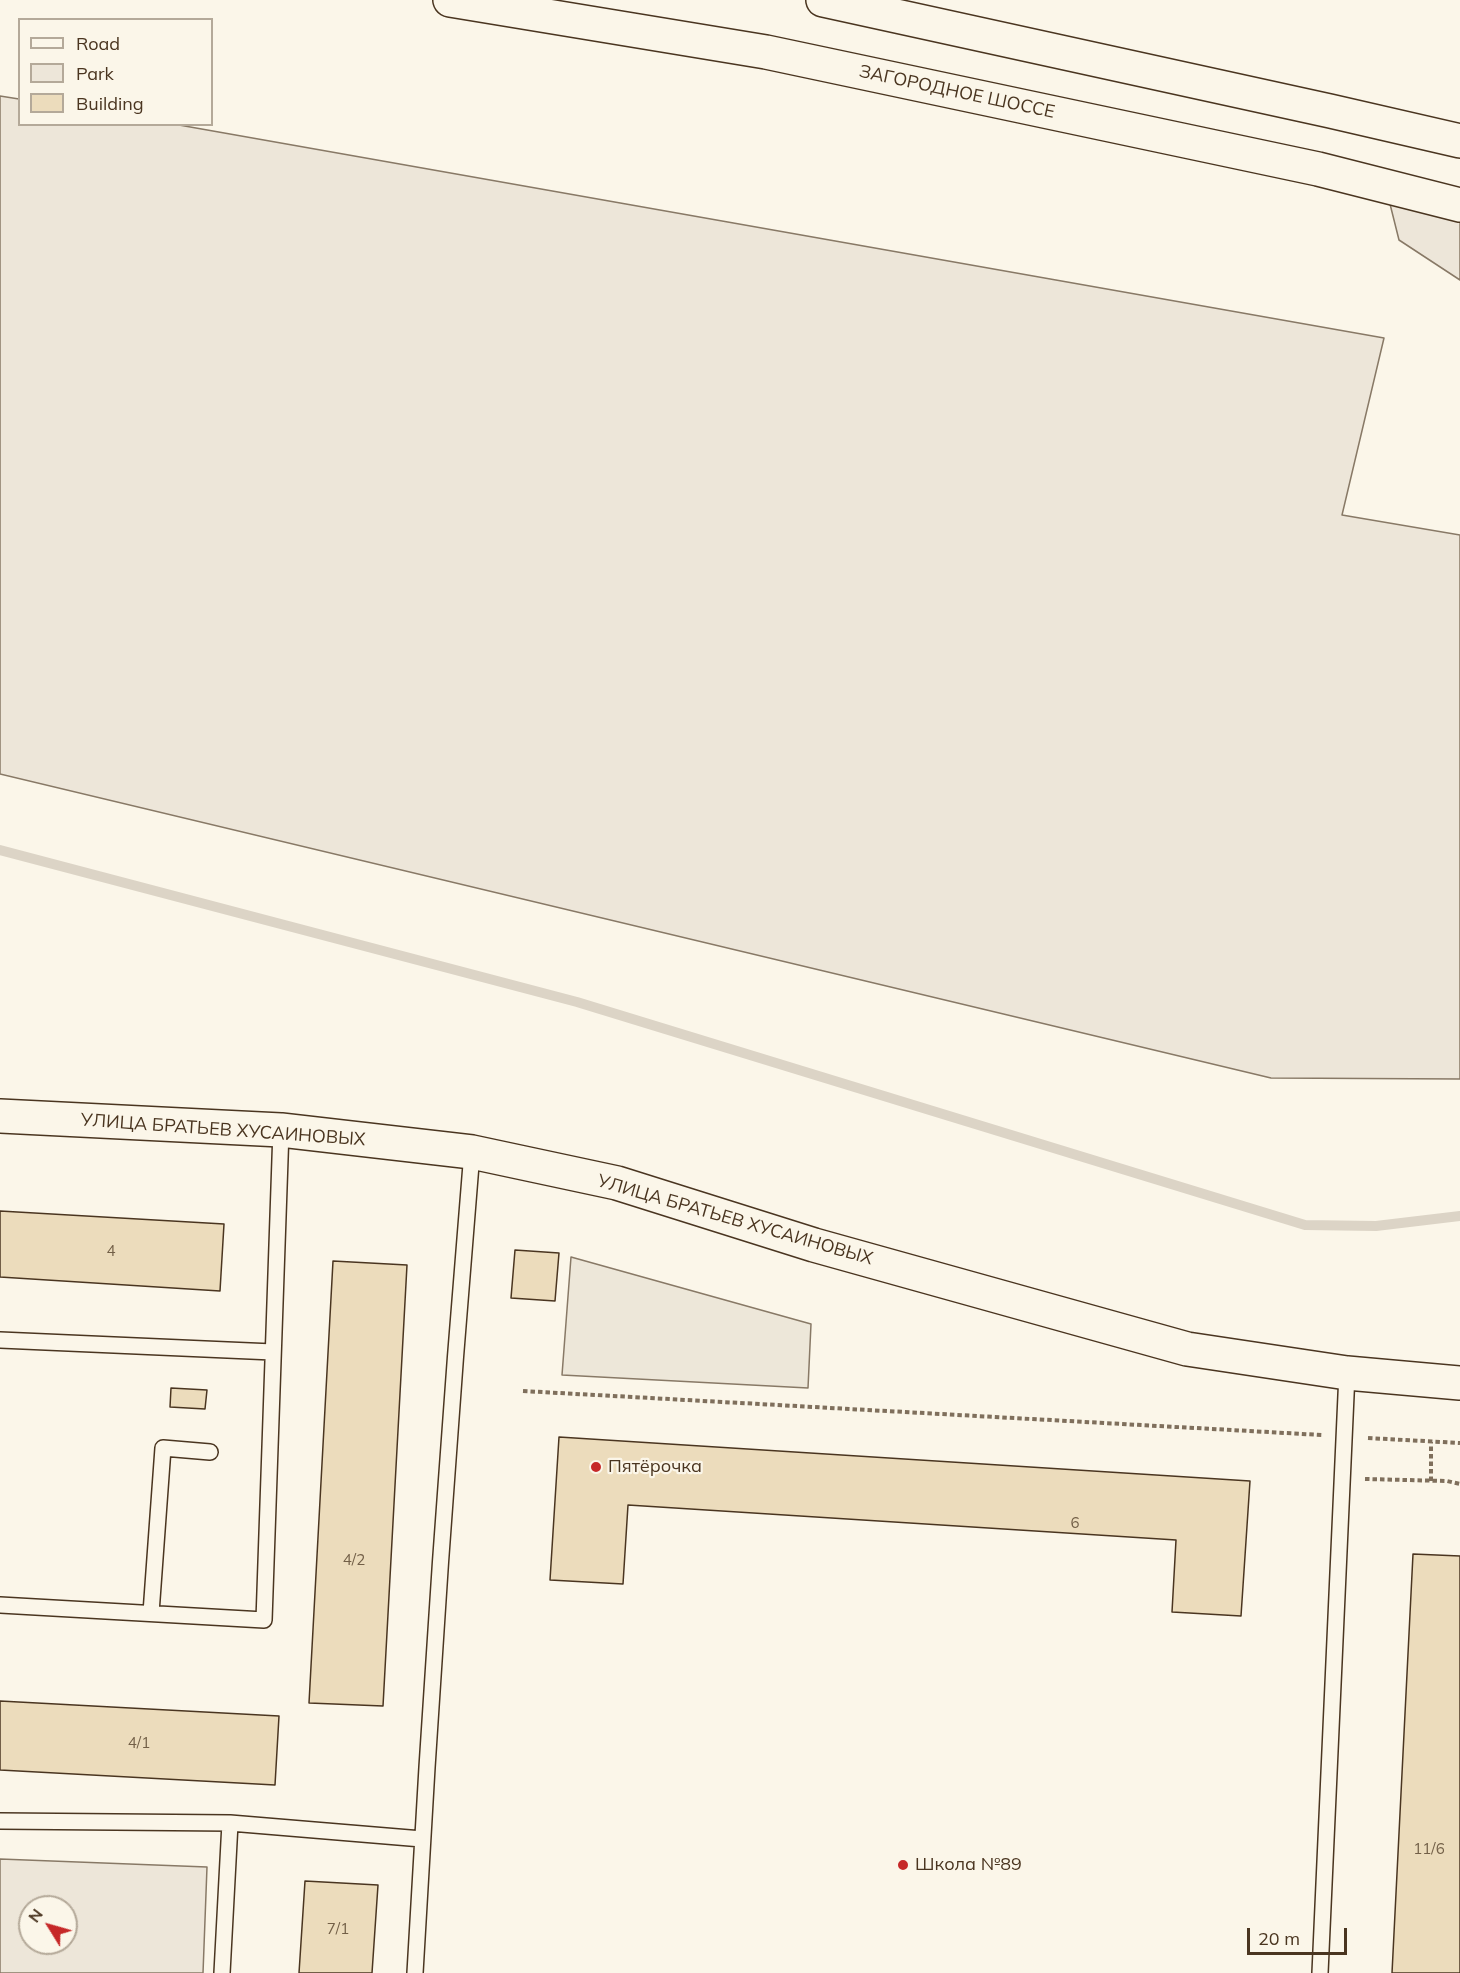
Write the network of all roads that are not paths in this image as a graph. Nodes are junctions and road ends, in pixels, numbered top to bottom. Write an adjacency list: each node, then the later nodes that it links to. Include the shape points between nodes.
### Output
1 (450, 0): 4 (main road, ЗАГОРОДНОЕ ШОССЕ, via 766,52 1307,166)
2 (823, 0): 3 (main road)
3 (1460, 141)
4 (1460, 205)
5 (0, 1116): 6 (main road, УЛИЦА БРАТЬЕВ ХУСАИНОВЫХ)
6 (281, 1131): 7 (main road, УЛИЦА БРАТЬЕВ ХУСАИНОВЫХ); 9 (lane)
7 (472, 1152): 10 (main road, УЛИЦА БРАТЬЕВ ХУСАИНОВЫХ, via 617,1183 814,1245 1188,1348); 17 (lane)
8 (0, 1340): 9 (lane)
9 (273, 1352): 14 (lane, via 264,1620)
10 (1347, 1373): 11 (main road, УЛИЦА БРАТЬЕВ ХУСАИНОВЫХ); 20 (lane)
11 (1460, 1383)
12 (210, 1452): 14 (lane, via 163,1448)
13 (0, 1605): 14 (lane)
14 (151, 1613)
15 (0, 1821): 16 (lane)
16 (230, 1823): 17 (lane); 18 (lane)
17 (422, 1839): 19 (lane)
18 (222, 1973)
19 (415, 1973)
20 (1320, 1973)

